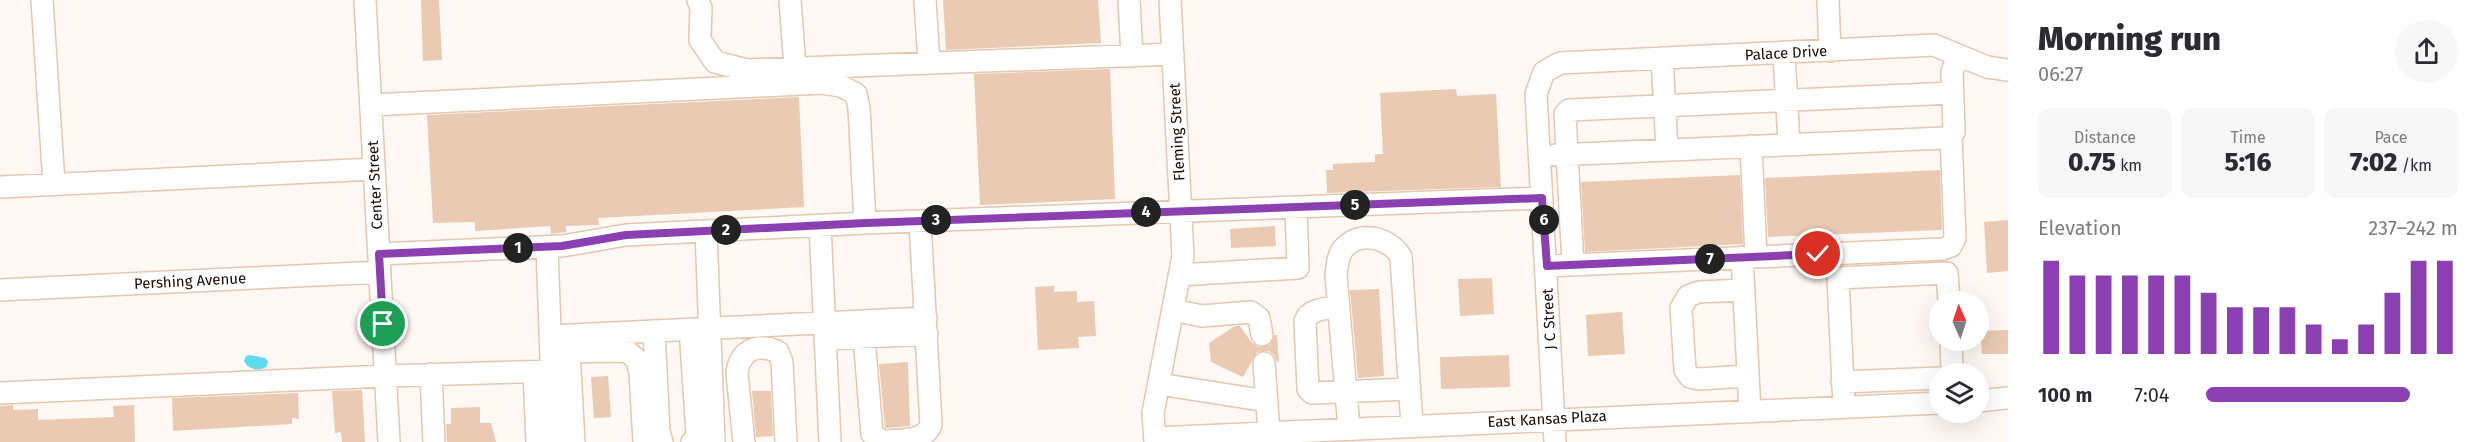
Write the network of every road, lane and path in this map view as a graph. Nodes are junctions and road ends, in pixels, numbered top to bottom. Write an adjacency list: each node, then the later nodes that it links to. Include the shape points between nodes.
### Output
1 (42, 0): 30 (street)
2 (365, 0): 21 (street, Center Street)
3 (698, 0): 17 (street, via 700,40 715,62 747,70)
4 (790, 0): 17 (street)
5 (925, 0): 15 (street)
6 (1129, 0): 12 (street)
7 (1170, 0): 11 (street, Fleming Street)
8 (1828, 0): 9 (street)
9 (1830, 51): 10 (street, Palace Drive); 13 (street, Palace Drive, via 1934,45)
10 (1785, 53): 14 (street, Palace Drive); 20 (street)
11 (1173, 54): 12 (street); 34 (street, Fleming Street)
12 (1132, 56): 15 (street)
13 (1958, 56): 18 (street, Palace Drive); 19 (street, via 1952,72)
14 (1662, 58): 16 (street, Palace Drive); 22 (street)
15 (928, 62): 17 (street)
16 (1560, 63): 28 (street, J C Street, via 1544,72 1536,94)
17 (795, 67)
18 (2008, 70)
19 (1952, 93): 20 (street); 23 (street)
20 (1787, 100): 22 (street); 24 (street)
21 (371, 105): 29 (street, Center Street); 36 (street, via 809,83 841,86 856,94 859,108)
22 (1665, 105): 26 (street); 27 (street, via 1569,110)
23 (1951, 135): 24 (street); 40 (street, via 1955,238 1951,246)
24 (1789, 144): 25 (street)
25 (1751, 146): 26 (street); 40 (street)
26 (1667, 149): 27 (street)
27 (1568, 155): 28 (street); 42 (street)
28 (1540, 156): 32 (street, J C Street)
29 (374, 169): 30 (street); 41 (street, Center Street)
30 (54, 184): 31 (street)
31 (0, 187)
32 (1542, 198): 33 (street, Pershing Avenue); 43 (street, J C Street)
33 (1296, 207): 34 (street, Pershing Avenue); 44 (street, via 1298,268)
34 (1180, 211): 35 (street, Pershing Avenue); 44 (street, Fleming Street, via 1183,256)
35 (920, 221): 36 (street, Pershing Avenue); 50 (street)
36 (866, 223): 37 (street, Pershing Avenue)
37 (820, 225): 38 (street, Pershing Avenue); 53 (street)
38 (706, 231): 39 (street, Pershing Avenue, via 626,235); 51 (street)
39 (547, 247): 41 (street, Pershing Avenue); 56 (street)
40 (1749, 257): 42 (street); 46 (street)
41 (379, 263): 45 (street, Pershing Avenue); 59 (street, Center Street)
42 (1573, 265): 43 (street)
43 (1547, 266): 74 (street, J C Street)
44 (1179, 275): 49 (street, Fleming Street)
45 (0, 290)
46 (1744, 290): 60 (street); 60 (street, via 1699,292 1688,296 1681,308 1685,370 1690,377)
47 (1948, 291): 62 (street, via 1947,273 1838,279)
48 (1338, 307): 64 (street, via 1336,275 1344,248 1357,239 1374,238 1396,248 1401,257); 65 (street); 65 (street, via 1308,314 1305,321 1308,388 1312,393)
49 (1173, 310): 54 (street, via 1202,316 1251,312 1259,318); 63 (street, Fleming Street)
50 (926, 326): 53 (street); 55 (street); 55 (street, via 931,425 919,439 882,441 872,434)
51 (700, 328): 52 (street); 53 (street); 68 (street)
52 (654, 331): 56 (street); 85 (street)
53 (825, 331): 55 (street); 90 (street)
54 (1262, 336)
55 (864, 338)
56 (551, 356): 58 (street); 81 (street); 82 (street); 83 (street); 84 (street, via 627,351 637,360)
57 (1264, 363): 70 (street)
58 (431, 374): 59 (street); 80 (street)
59 (386, 376): 66 (street); 79 (street, Center Street)
60 (1748, 376): 73 (street)
61 (1929, 378): 62 (street)
62 (1842, 382): 72 (street)
63 (1159, 384): 70 (street); 78 (street, Fleming Street, via 1153,413)
64 (1409, 389): 65 (street); 75 (street)
65 (1347, 392): 76 (street)
66 (0, 393)
67 (2008, 398): 69 (street)
68 (704, 400): 86 (street); 87 (street)
69 (1989, 400)
70 (1266, 401): 77 (street)
71 (1929, 403): 72 (street, East Kansas Plaza)
72 (1844, 407): 73 (street, East Kansas Plaza)
73 (1750, 411): 74 (street, East Kansas Plaza)
74 (1555, 419): 75 (street, East Kansas Plaza); 91 (street, J C Street)
75 (1412, 426): 76 (street, East Kansas Plaza)
76 (1349, 428): 77 (street, East Kansas Plaza)
77 (1269, 432): 78 (street, East Kansas Plaza)
78 (1155, 440)
79 (389, 442)
80 (434, 442)
81 (537, 442)
82 (554, 442)
83 (573, 442)
84 (644, 442)
85 (662, 442)
86 (692, 442)
87 (714, 442)
88 (744, 442): 89 (street, via 738,363 747,350 759,347 778,352 782,362)
89 (786, 442)
90 (830, 442)
91 (1554, 442)

